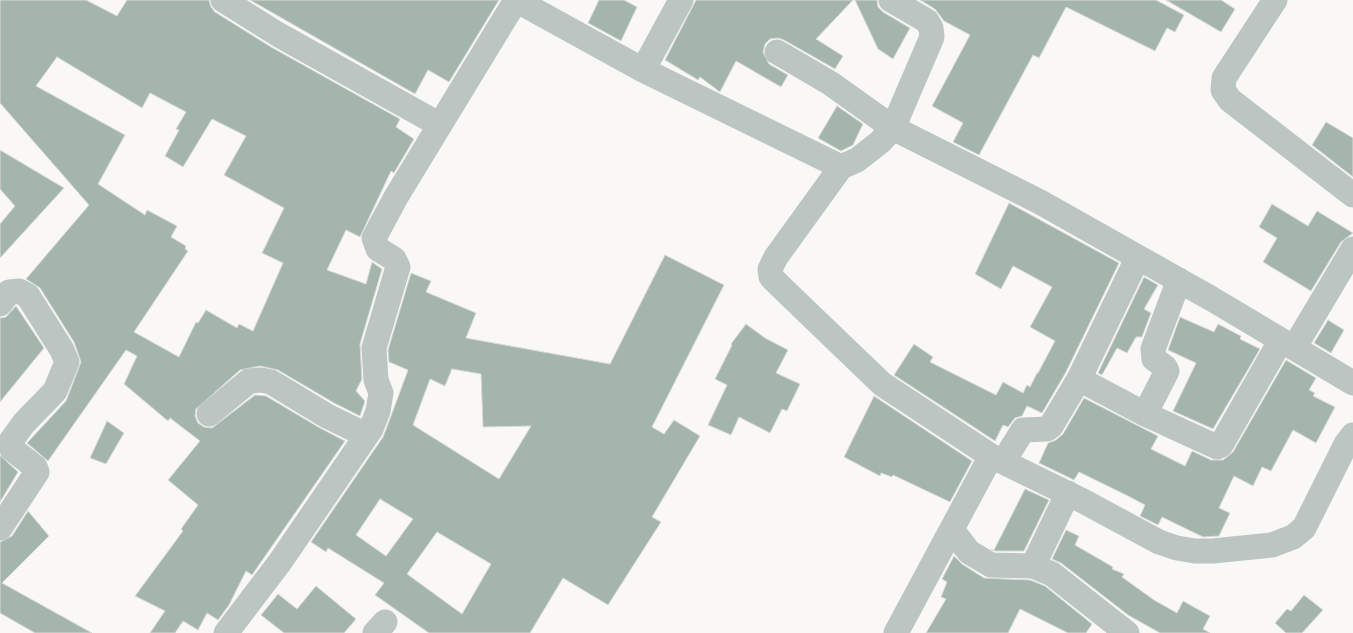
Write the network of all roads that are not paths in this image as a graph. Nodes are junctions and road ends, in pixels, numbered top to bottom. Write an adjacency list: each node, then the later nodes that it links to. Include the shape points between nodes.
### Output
1 (223, 0): 8 (street)
2 (516, 0): 7 (street); 8 (street)
3 (682, 0): 7 (street)
4 (891, 0): 9 (street, via 927,21 932,37)
5 (1275, 0): 11 (street, via 1224,78 1223,90 1230,100)
6 (777, 52): 9 (street, via 830,83)
7 (643, 70): 10 (street)
8 (440, 125): 21 (street, via 374,238 378,249 394,259 398,267 374,348 376,380 381,393 378,411)
9 (894, 128): 10 (street, via 856,160); 13 (street, via 1040,202)
10 (841, 167): 23 (street, via 776,257 770,269 771,277 882,384)
11 (1353, 195)
12 (1353, 250): 16 (street)
13 (1138, 257): 14 (street); 17 (street)
14 (1179, 280): 16 (street); 20 (street, via 1152,356 1167,372)
15 (0, 304): 25 (street, via 9,292 19,291 28,296 67,362 55,391 11,441 12,449 37,472)
16 (1287, 344): 18 (street); 20 (street, via 1221,445 1213,446)
17 (1079, 379): 20 (street); 23 (street, via 1051,426 1023,430)
18 (1353, 383)
19 (209, 414): 21 (street, via 249,381 261,380 271,382)
20 (1145, 414)
21 (366, 436): 28 (street, via 280,562)
22 (1353, 436): 24 (street, via 1304,528 1294,537 1272,545 1213,551 1177,548 1159,542)
23 (997, 459): 24 (street); 26 (street)
24 (1068, 493): 27 (street)
25 (0, 528)
26 (953, 531): 27 (street, via 969,552 991,565); 29 (street)
27 (1032, 566): 30 (street, via 1052,574)
28 (226, 633)
29 (896, 633)
30 (1127, 633)

